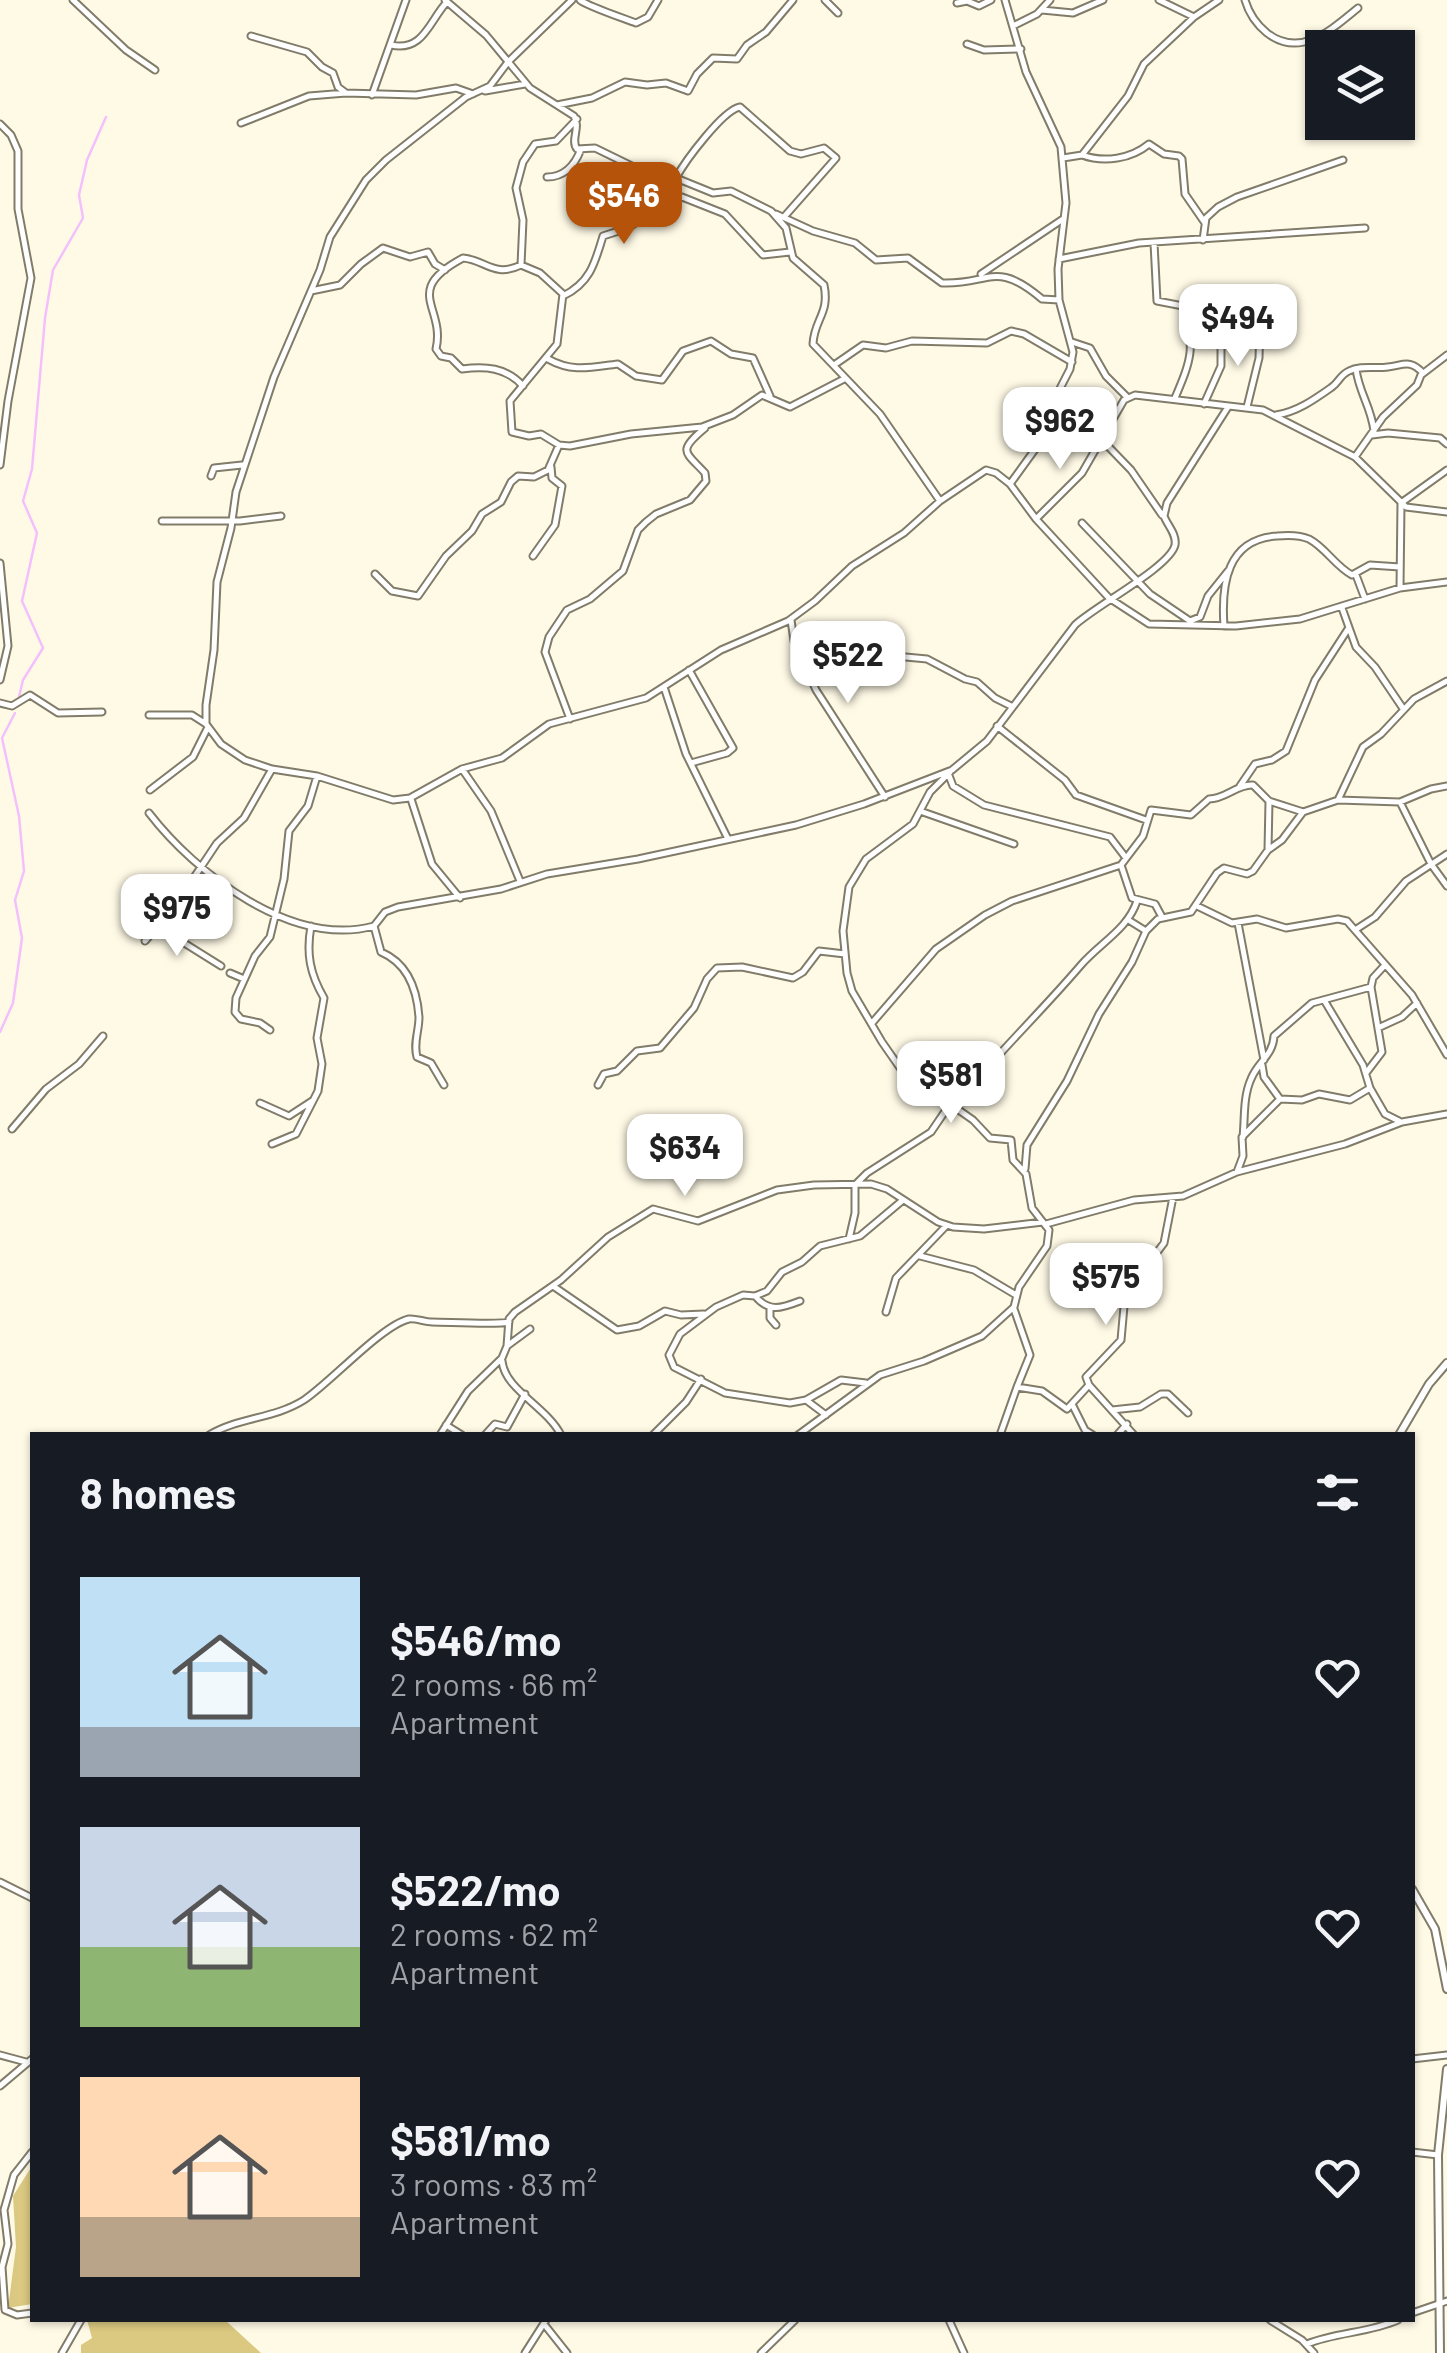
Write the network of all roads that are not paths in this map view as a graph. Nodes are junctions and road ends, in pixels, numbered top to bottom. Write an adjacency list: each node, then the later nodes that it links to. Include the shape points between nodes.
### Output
1 (73, 0): 29 (street)
2 (406, 0): 26 (street)
3 (572, 0): 28 (street)
4 (580, 0): 5 (street, via 636,24)
5 (658, 0)
6 (793, 0): 35 (street, via 737,58 713,58 688,91 625,82)
7 (825, 0): 21 (street)
8 (991, 0): 17 (street)
9 (1004, 0): 23 (street)
10 (1050, 0): 19 (street)
11 (1103, 0): 19 (street, via 1070,13)
12 (1158, 0): 20 (street)
13 (1174, 0): 20 (street)
14 (1219, 0): 22 (street)
15 (1245, 0): 18 (street, via 1259,26 1294,44 1323,36)
16 (446, 1): 26 (street, via 414,44); 28 (street)
17 (957, 3)
18 (1358, 8)
19 (1042, 10): 23 (street)
20 (1180, 12): 22 (street)
21 (838, 13)
22 (1194, 17): 40 (street, via 1140,68 1128,96)
23 (1012, 26): 27 (street)
24 (251, 36): 32 (street, via 307,52)
25 (967, 44): 27 (street)
26 (391, 45): 34 (street)
27 (1020, 50): 41 (street)
28 (508, 62): 30 (street); 31 (street)
29 (155, 70)
30 (526, 84): 31 (street); 35 (street)
31 (482, 91): 33 (street)
32 (346, 93): 34 (street); 37 (street, via 299,98)
33 (474, 94): 34 (street, via 456,88); 59 (street, via 402,144 366,180 330,237)
34 (372, 96)
35 (555, 105): 36 (street)
36 (577, 119): 39 (street, via 574,143); 56 (street, via 556,142 536,143 523,162 516,192 523,220)
37 (241, 123)
38 (0, 124): 87 (street, via 18,151 18,209 31,278)
39 (580, 150): 43 (street, via 595,148); 44 (street, via 564,173)
40 (1082, 155): 41 (street); 50 (street, via 1109,159 1149,144 1178,156 1186,194)
41 (1063, 158): 49 (street)
42 (1342, 160): 50 (street, via 1237,197)
43 (653, 173): 45 (street); 46 (street)
44 (547, 176)
45 (676, 178): 47 (street, via 710,192 731,192); 48 (street, via 728,112 740,107 788,150 824,148 836,158)
46 (646, 199): 54 (street, via 660,204 680,197 730,216 763,255); 60 (street, via 634,225 604,236 592,271)
47 (775, 213): 48 (street); 54 (street)
48 (784, 217): 58 (street, via 855,242 876,260 908,258 942,283)
49 (1065, 218): 55 (street); 58 (street)
50 (1204, 223): 52 (street)
51 (1365, 228): 52 (street)
52 (1203, 240): 53 (street)
53 (1154, 243): 55 (street); 75 (street, via 1157,300 1183,306 1190,340 1189,368)
54 (790, 252): 68 (street, via 824,285 827,304 813,344)
55 (1059, 259): 61 (street)
56 (521, 265): 57 (street, via 488,269 468,258); 60 (street, via 540,273)
57 (446, 270): 59 (street, via 428,252 410,257 383,248 340,285); 72 (street, via 433,279 430,292 438,352 462,368 501,370)
58 (977, 277): 61 (street, via 1019,281 1042,299)
59 (310, 292): 86 (street)
60 (562, 296): 66 (street, via 559,339)
61 (1059, 300): 64 (street)
62 (1260, 322): 77 (street)
63 (1221, 324): 76 (street, via 1221,366)
64 (1072, 342): 67 (street); 74 (street, via 1090,348)
65 (1447, 355): 70 (street)
66 (547, 358): 72 (street); 73 (street, via 572,370 618,364 636,376 662,380 679,355 711,341 753,358)
67 (1072, 362): 68 (street, via 1012,331 986,343 863,345); 91 (street, via 1036,448)
68 (833, 366): 71 (street)
69 (1356, 369): 70 (street, via 1404,362); 79 (street, via 1312,401); 81 (street)
70 (1423, 373): 81 (street)
71 (846, 379): 73 (street, via 790,407); 92 (street, via 880,414)
72 (523, 386): 84 (street, via 510,401 510,430 545,434)
73 (770, 396): 80 (street)
74 (1127, 397): 75 (street); 82 (street)
75 (1174, 400): 76 (street)
76 (1204, 404): 78 (street)
77 (1246, 407): 78 (street); 79 (street)
78 (1228, 408): 97 (street, via 1175,489)
79 (1274, 415): 85 (street)
80 (707, 426): 84 (street); 127 (street, via 686,452 706,477 700,490 646,522 624,571 568,610 549,636 544,652)
81 (1373, 433): 83 (street); 85 (street)
82 (1102, 440): 96 (street, via 1077,478); 97 (street)
83 (1447, 444)
84 (558, 445): 88 (street)
85 (1355, 456): 93 (street)
86 (243, 464): 90 (street, via 214,468); 98 (street)
87 (0, 465)
88 (550, 467): 101 (street, via 562,487 557,519); 105 (street, via 511,482 418,596 392,591)
89 (1447, 470): 93 (street)
90 (212, 476)
91 (1010, 484): 92 (street, via 986,470); 96 (street)
92 (940, 501): 114 (street)
93 (1401, 503): 94 (street); 103 (street)
94 (1447, 512)
95 (282, 516): 98 (street)
96 (1036, 519): 111 (street)
97 (1164, 519): 108 (street, via 1174,548)
98 (232, 520): 99 (street); 128 (street, via 217,582)
99 (162, 521)
100 (1082, 523): 108 (street)
101 (533, 556)
102 (0, 563): 107 (street)
103 (1400, 568): 106 (street, via 1371,565); 110 (street)
104 (1229, 570): 106 (street, via 1252,539 1294,536); 108 (street, via 1192,621); 115 (street)
105 (374, 574)
106 (1356, 574): 112 (street)
107 (0, 579): 119 (street, via 8,646)
108 (1139, 580): 111 (street)
109 (1447, 582): 110 (street)
110 (1400, 588): 112 (street)
111 (1109, 598): 115 (street, via 1149,624); 123 (street, via 1069,631)
112 (1365, 599): 113 (street)
113 (1342, 608): 115 (street); 116 (street)
114 (791, 619): 118 (street); 138 (street, via 816,690)
115 (1224, 626)
116 (1348, 630): 124 (street); 136 (street, via 1305,700 1286,751 1256,764)
117 (874, 650): 123 (street, via 927,659)
118 (689, 670): 121 (street); 130 (street, via 733,748)
119 (0, 680)
120 (1447, 681): 124 (street)
121 (664, 687): 127 (street); 130 (street)
122 (0, 703): 125 (street, via 12,706 30,695 58,713)
123 (1011, 706): 129 (street)
124 (1403, 708): 140 (street, via 1361,749)
125 (102, 712)
126 (149, 714): 128 (street, via 193,716)
127 (570, 719): 132 (street, via 542,727 498,760)
128 (207, 726): 131 (street, via 233,754); 137 (street, via 194,756)
129 (997, 726): 133 (street); 146 (street, via 1076,795)
130 (691, 763): 147 (street)
131 (272, 769): 134 (street); 155 (street, via 244,818)
132 (462, 770): 139 (street); 156 (street, via 491,810)
133 (950, 772): 138 (street); 143 (street); 151 (street, via 954,786 984,806 1110,837)
134 (318, 776): 139 (street, via 394,800); 161 (street, via 290,831)
135 (1447, 786): 142 (street)
136 (1238, 788): 141 (street, via 1254,786); 146 (street, via 1209,799 1192,815 1151,810)
137 (150, 790)
138 (884, 797): 147 (street)
139 (410, 798): 158 (street, via 432,864)
140 (1338, 800): 142 (street); 144 (street)
141 (1269, 801): 144 (street); 149 (street)
142 (1400, 802): 152 (street)
143 (920, 811): 148 (street); 171 (street, via 910,828 858,870 844,906)
144 (1303, 812): 149 (street)
145 (149, 813): 155 (street)
146 (1146, 820): 151 (street)
147 (728, 839): 156 (street)
148 (1014, 844)
149 (1268, 850): 160 (street, via 1250,874 1228,868 1217,873)
150 (1447, 854): 152 (street)
151 (1126, 858): 154 (street)
152 (1434, 863): 153 (street); 157 (street); 168 (street)
153 (1447, 863)
154 (1121, 865): 159 (street); 179 (street, via 985,915 936,950)
155 (199, 867): 161 (street); 164 (street)
156 (521, 882): 158 (street)
157 (1447, 886)
158 (460, 898): 167 (street, via 388,910)
159 (1137, 901): 162 (street, via 1155,904); 163 (street)
160 (1197, 906): 162 (street); 165 (street)
161 (276, 914): 166 (street); 175 (street, via 268,942)
162 (1162, 917): 169 (street)
163 (1130, 920): 169 (street); 192 (street)
164 (162, 922): 170 (street); 173 (street)
165 (1238, 923): 168 (street, via 1260,920 1288,928 1344,920); 184 (street)
166 (312, 926): 167 (street); 189 (street, via 308,958 324,1004)
167 (374, 926): 187 (street, via 381,952 410,977 419,1017 418,1059 432,1063)
168 (1356, 930): 172 (street)
169 (1146, 931): 198 (street, via 1027,1145)
170 (146, 940)
171 (844, 954): 179 (street, via 850,986); 186 (street, via 820,952 796,978 717,968 659,1050 635,1052)
172 (1385, 965): 176 (street); 178 (street)
173 (221, 966)
174 (230, 973): 175 (street)
175 (244, 979): 181 (street, via 237,1015)
176 (1371, 987): 177 (street); 180 (street)
177 (1324, 1000): 184 (street, via 1274,1036); 185 (street)
178 (1416, 1004): 180 (street); 183 (street)
179 (872, 1023): 192 (street, via 914,1088)
180 (1378, 1028): 185 (street, via 1382,1052)
181 (270, 1030)
182 (103, 1036): 195 (street)
183 (1447, 1055)
184 (1263, 1061): 190 (street, via 1264,1077); 196 (street, via 1245,1096)
185 (1366, 1073): 188 (street)
186 (598, 1084)
187 (444, 1085)
188 (1370, 1088): 190 (street, via 1350,1100 1318,1094); 194 (street, via 1385,1114)
189 (314, 1099): 191 (street, via 289,1116); 197 (street, via 296,1134)
190 (1280, 1099): 196 (street)
191 (260, 1102)
192 (952, 1105): 198 (street, via 989,1137 1009,1138 1013,1160); 200 (street, via 931,1132)
193 (1447, 1114): 194 (street)
194 (1402, 1122): 199 (street)
195 (12, 1129)
196 (1242, 1137): 199 (street)
197 (272, 1144)
198 (1025, 1172): 203 (street, via 1032,1208)
199 (1237, 1172): 201 (street)
200 (855, 1185): 202 (street, via 880,1186); 205 (street); 207 (street, via 777,1190 698,1221 651,1210 600,1242)
201 (1173, 1197): 203 (street); 223 (street, via 1164,1243 1125,1295 1122,1340 1088,1373)
202 (903, 1200): 204 (street); 205 (street)
203 (1044, 1223): 204 (street); 208 (street, via 1047,1246)
204 (946, 1226): 206 (street)
205 (849, 1240): 209 (street, via 820,1246)
206 (920, 1256): 208 (street, via 974,1270); 213 (street, via 894,1282)
207 (554, 1286): 214 (street, via 617,1330 665,1311); 215 (street)
208 (1016, 1295): 212 (street)
209 (755, 1296): 211 (street); 214 (street, via 742,1294)
210 (800, 1300): 211 (street)
211 (770, 1308): 216 (street)
212 (1014, 1308): 222 (street, via 974,1340); 224 (street, via 1030,1356)
213 (886, 1312)
214 (706, 1314): 221 (street, via 680,1334 669,1354 674,1367)
215 (509, 1322): 218 (street); 233 (street, via 408,1319 304,1400)
216 (776, 1325)
217 (530, 1329): 218 (street)
218 (508, 1346): 219 (street)
219 (502, 1358): 225 (street, via 510,1383); 231 (street)
220 (1447, 1363): 244 (street)
221 (701, 1378): 226 (street, via 732,1395); 238 (street)
222 (866, 1384): 226 (street, via 841,1380); 230 (street)
223 (1089, 1385): 227 (street); 228 (street)
224 (1017, 1387): 227 (street, via 1042,1391 1064,1409); 240 (street)
225 (525, 1394): 236 (street, via 506,1427 496,1424); 237 (street)
226 (806, 1400): 230 (street)
227 (1073, 1406): 241 (street)
228 (1112, 1410): 229 (street, via 1168,1394); 232 (street)
229 (1188, 1413)
230 (826, 1415): 239 (street)
231 (446, 1424): 234 (street); 235 (street)
232 (1127, 1424): 242 (street); 243 (street)
233 (216, 1432)
234 (442, 1432)
235 (458, 1432)
236 (488, 1432)
237 (560, 1432)
238 (656, 1432)
239 (802, 1432)
240 (1001, 1432)
241 (1088, 1432)
242 (1120, 1432)
243 (1132, 1432)
244 (1401, 1432)
245 (0, 1882): 247 (street)
246 (1415, 1894): 248 (street, via 1435,1929)
247 (30, 1897)
248 (1447, 1989)
249 (0, 2054): 252 (street)
250 (1447, 2055): 251 (street)
251 (1415, 2059)
252 (30, 2060)
253 (30, 2061): 255 (street)
254 (1447, 2069): 258 (street)
255 (0, 2086)
256 (1415, 2152): 258 (street)
257 (30, 2154): 261 (street, via 8,2191 2,2267 4,2310)
258 (1438, 2155): 259 (street)
259 (1443, 2303): 260 (street); 274 (street)
260 (1415, 2312)
261 (30, 2313)
262 (80, 2322): 269 (street)
263 (545, 2322): 270 (street); 271 (street)
264 (793, 2322): 272 (street)
265 (950, 2322): 273 (street)
266 (1273, 2322): 268 (street)
267 (1393, 2322): 268 (street, via 1330,2336)
268 (1310, 2350)
269 (62, 2353)
270 (526, 2353)
271 (567, 2353)
272 (760, 2353)
273 (964, 2353)
274 (1440, 2353)

